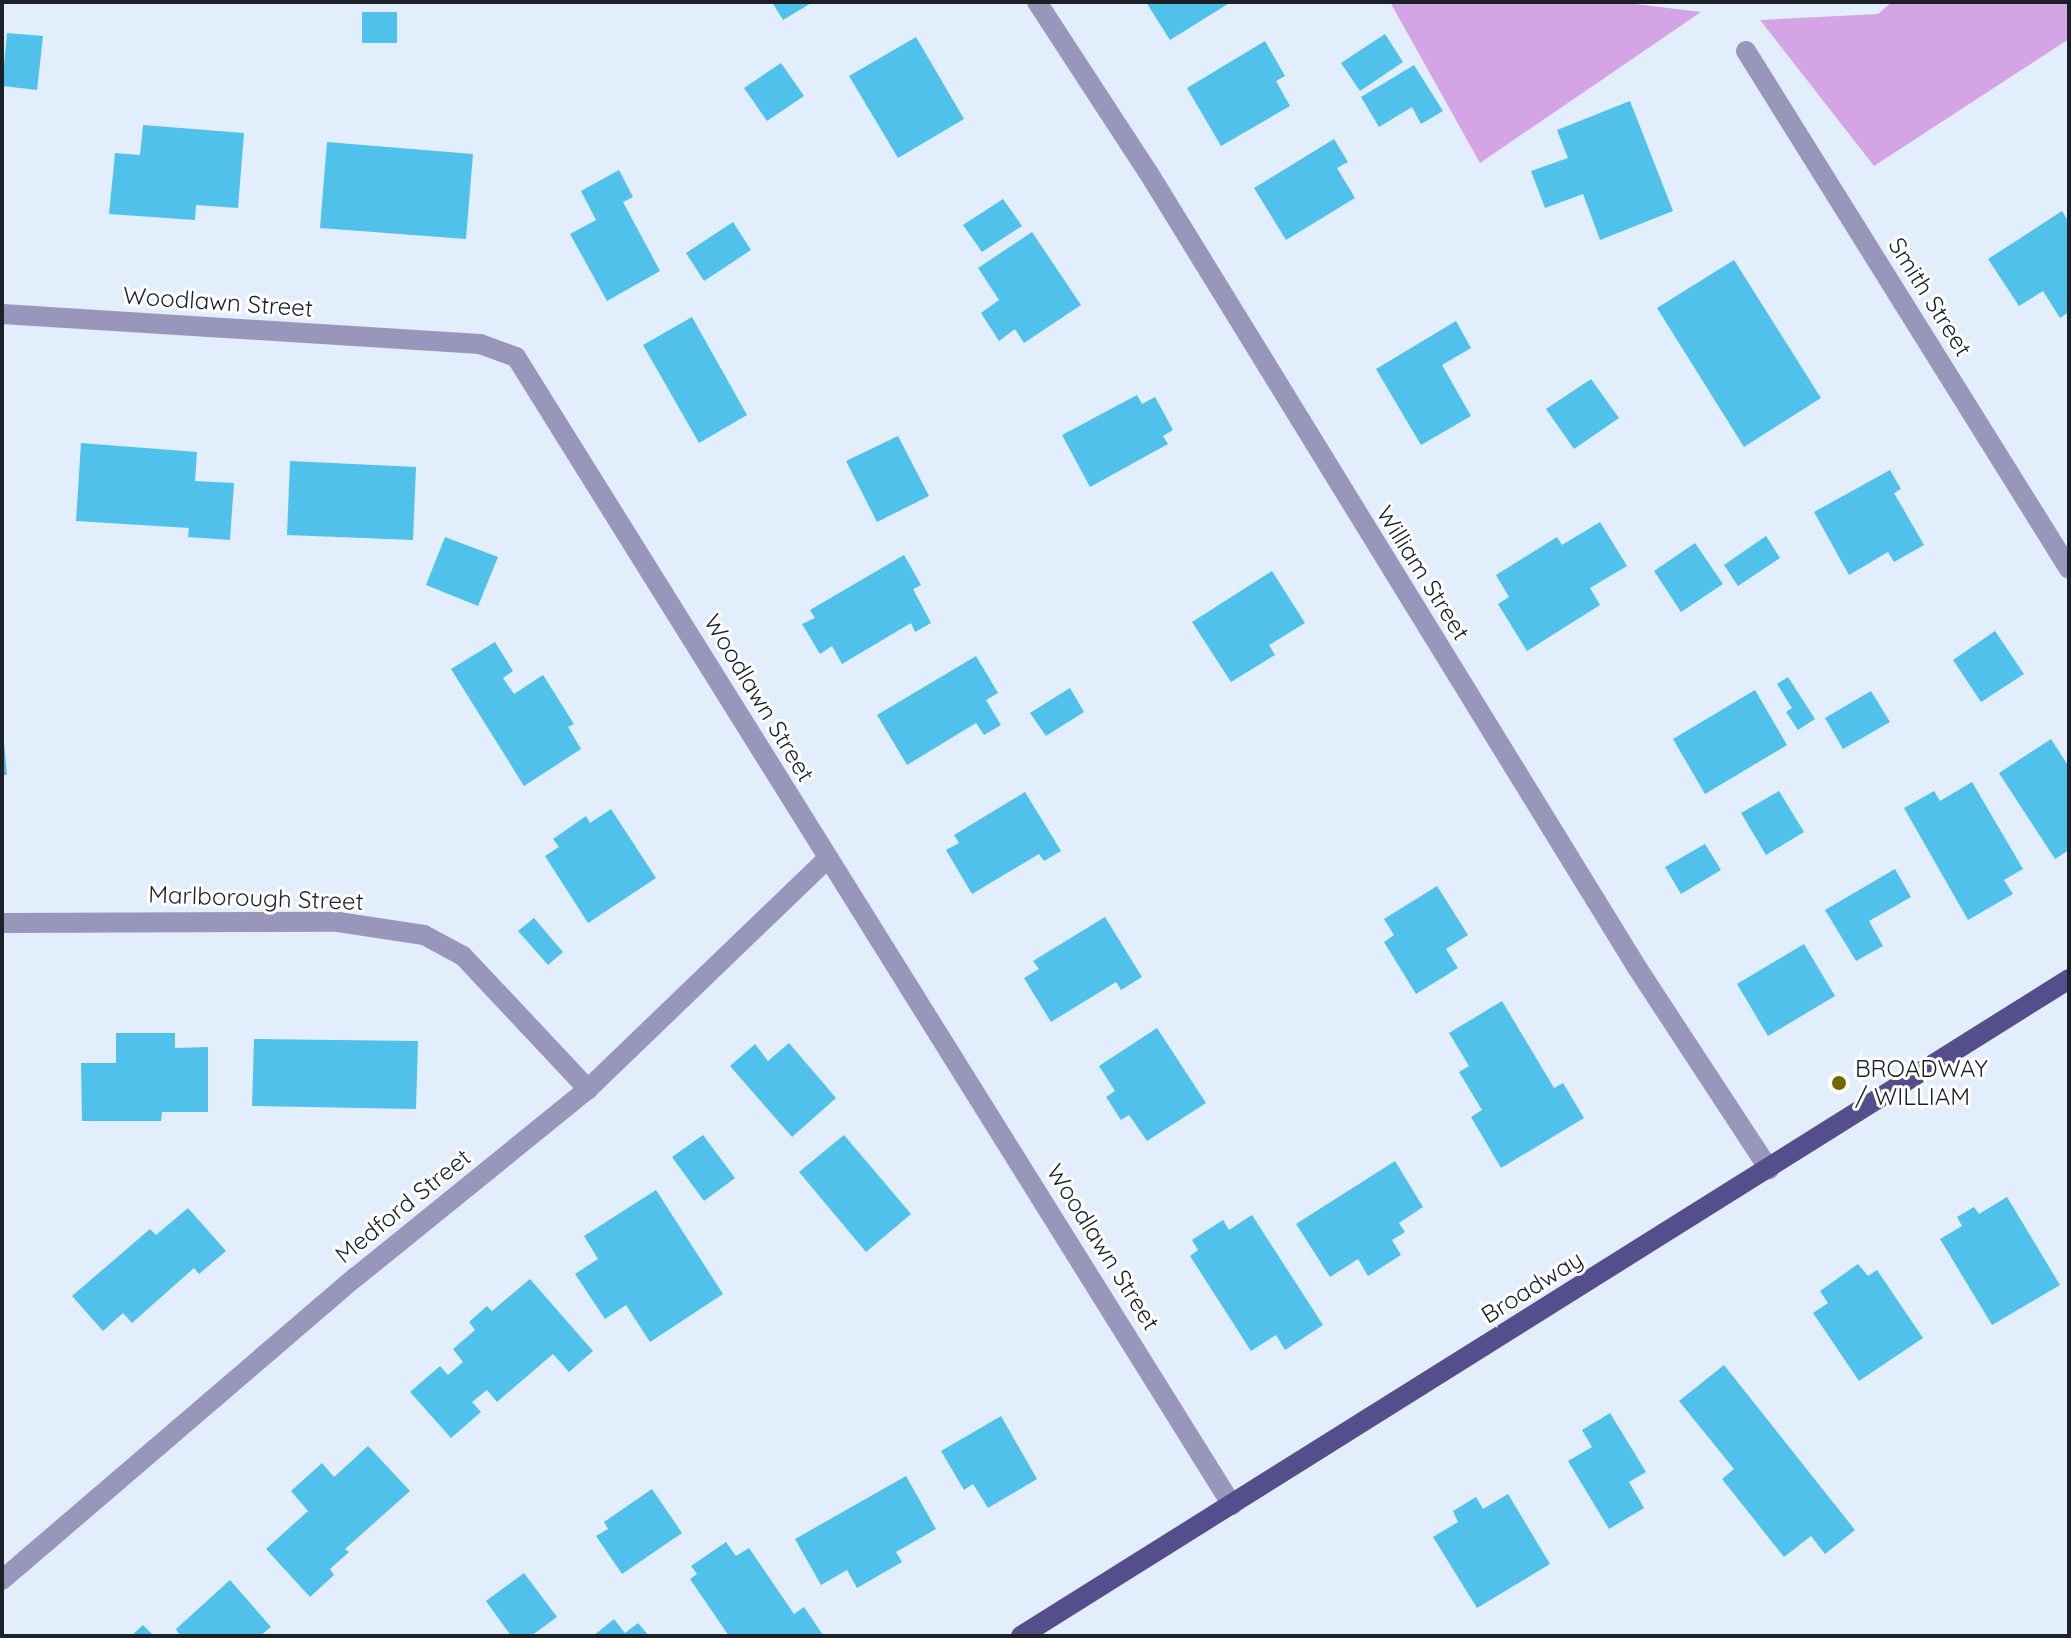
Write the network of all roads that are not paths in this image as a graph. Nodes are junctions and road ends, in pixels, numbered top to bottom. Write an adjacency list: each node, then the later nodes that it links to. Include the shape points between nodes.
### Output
1 (1037, 2): 9 (street, William Street, via 1148,172 1628,952)
2 (1746, 51): 4 (street, Smith Street)
3 (2, 314): 5 (street, Woodlawn Street, via 480,344 516,357 656,576)
4 (2069, 569)
5 (826, 860): 8 (street, Medford Street); 10 (street, Woodlawn Street)
6 (2, 923): 8 (street, Marlborough Street, via 338,922 424,935 463,956)
7 (2069, 979): 9 (main road, Broadway)
8 (588, 1089): 11 (street, Medford Street, via 356,1277)
9 (1769, 1169): 10 (main road, Broadway)
10 (1232, 1505): 12 (main road, Broadway)
11 (2, 1580)
12 (1021, 1636)

